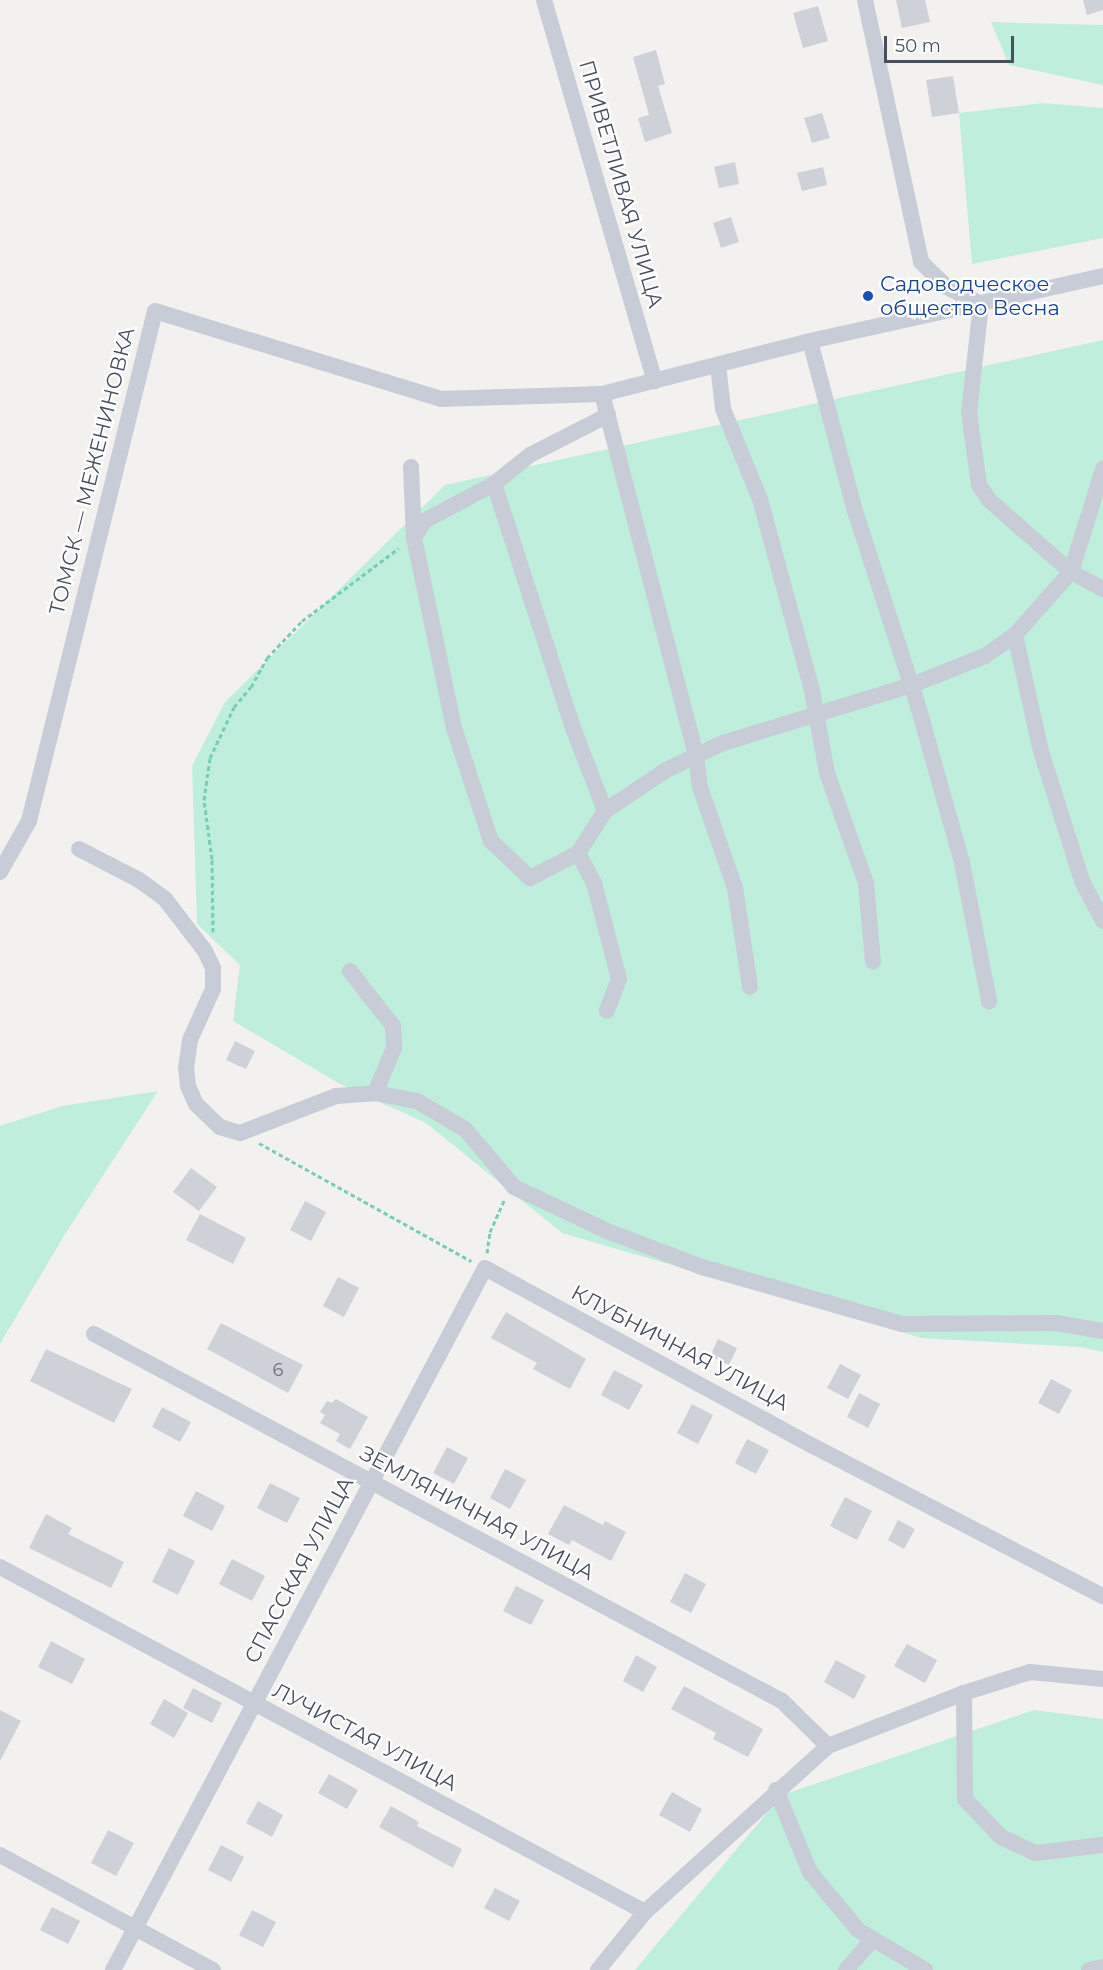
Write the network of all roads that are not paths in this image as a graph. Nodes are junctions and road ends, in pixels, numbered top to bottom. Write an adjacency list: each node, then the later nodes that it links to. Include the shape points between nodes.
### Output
1 (544, 0): 7 (street, ПРИВЕТЛИВАЯ УЛИЦА)
2 (865, 0): 4 (street, via 921,262 946,287)
3 (1103, 276): 4 (street)
4 (981, 304): 5 (street); 14 (street, via 969,412 979,485 989,500)
5 (810, 341): 6 (street); 17 (street, via 855,511)
6 (718, 365): 7 (street); 18 (street, via 723,409 760,499)
7 (655, 381): 8 (street)
8 (602, 394): 9 (street); 23 (street, ТОМСК — МЕЖЕНИНОВКА, via 441,399 155,311 29,821)
9 (608, 416): 12 (street, via 530,454); 19 (street)
10 (411, 467): 13 (street)
11 (1103, 469): 14 (street)
12 (494, 484): 13 (street, via 424,521); 20 (street)
13 (414, 538): 22 (street, via 454,728 491,840 530,878)
14 (1071, 572): 15 (street); 16 (street)
15 (1103, 589)
16 (1015, 635): 17 (street, via 985,656); 24 (street, via 1041,751 1082,881)
17 (912, 685): 18 (street); 28 (street, via 962,863)
18 (819, 715): 19 (street, via 723,742); 25 (street, via 828,773 866,883)
19 (696, 756): 20 (street, via 666,770); 27 (street, via 700,787 735,888)
20 (605, 811): 22 (street)
21 (79, 849): 30 (street, via 139,880 165,899 205,951 213,968 213,989 190,1040 188,1086 208,1118 220,1127 240,1133 336,1096)
22 (578, 853): 29 (street, via 594,883 619,979)
23 (0, 872)
24 (1103, 921)
25 (873, 962)
26 (350, 971): 30 (street, via 393,1026 394,1048)
27 (750, 987)
28 (989, 1002)
29 (607, 1011)
30 (375, 1093): 32 (street, via 417,1101 465,1129 514,1187 607,1231 702,1267 902,1324 1056,1323)
31 (485, 1268): 34 (street, СПАССКАЯ УЛИЦА); 36 (street, КЛУБНИЧНАЯ УЛИЦА, via 815,1447)
32 (1103, 1331)
33 (94, 1334): 34 (street, ЗЕМЛЯНИЧНАЯ УЛИЦА)
34 (371, 1482): 39 (street, СПАССКАЯ УЛИЦА); 40 (street, ЗЕМЛЯНИЧНАЯ УЛИЦА, via 782,1701)
35 (0, 1567): 39 (street, ЛУЧИСТАЯ УЛИЦА)
36 (1103, 1596)
37 (1103, 1679): 38 (street, via 1030,1672)
38 (964, 1693): 40 (street); 42 (street, via 965,1799 1001,1837 1036,1853)
39 (254, 1703): 44 (street, ЛУЧИСТАЯ УЛИЦА); 45 (street, СПАССКАЯ УЛИЦА)
40 (828, 1746): 41 (street)
41 (776, 1790): 44 (street); 46 (street, via 810,1872 858,1930)
42 (1103, 1845)
43 (0, 1855): 45 (street)
44 (645, 1911): 50 (street)
45 (134, 1929): 48 (street, СПАССКАЯ УЛИЦА); 49 (street)
46 (873, 1939): 51 (street); 52 (street)
47 (1103, 1967): 53 (street)
48 (112, 1970)
49 (213, 1970)
50 (598, 1970)
51 (846, 1970)
52 (925, 1970)
53 (1090, 1970)

